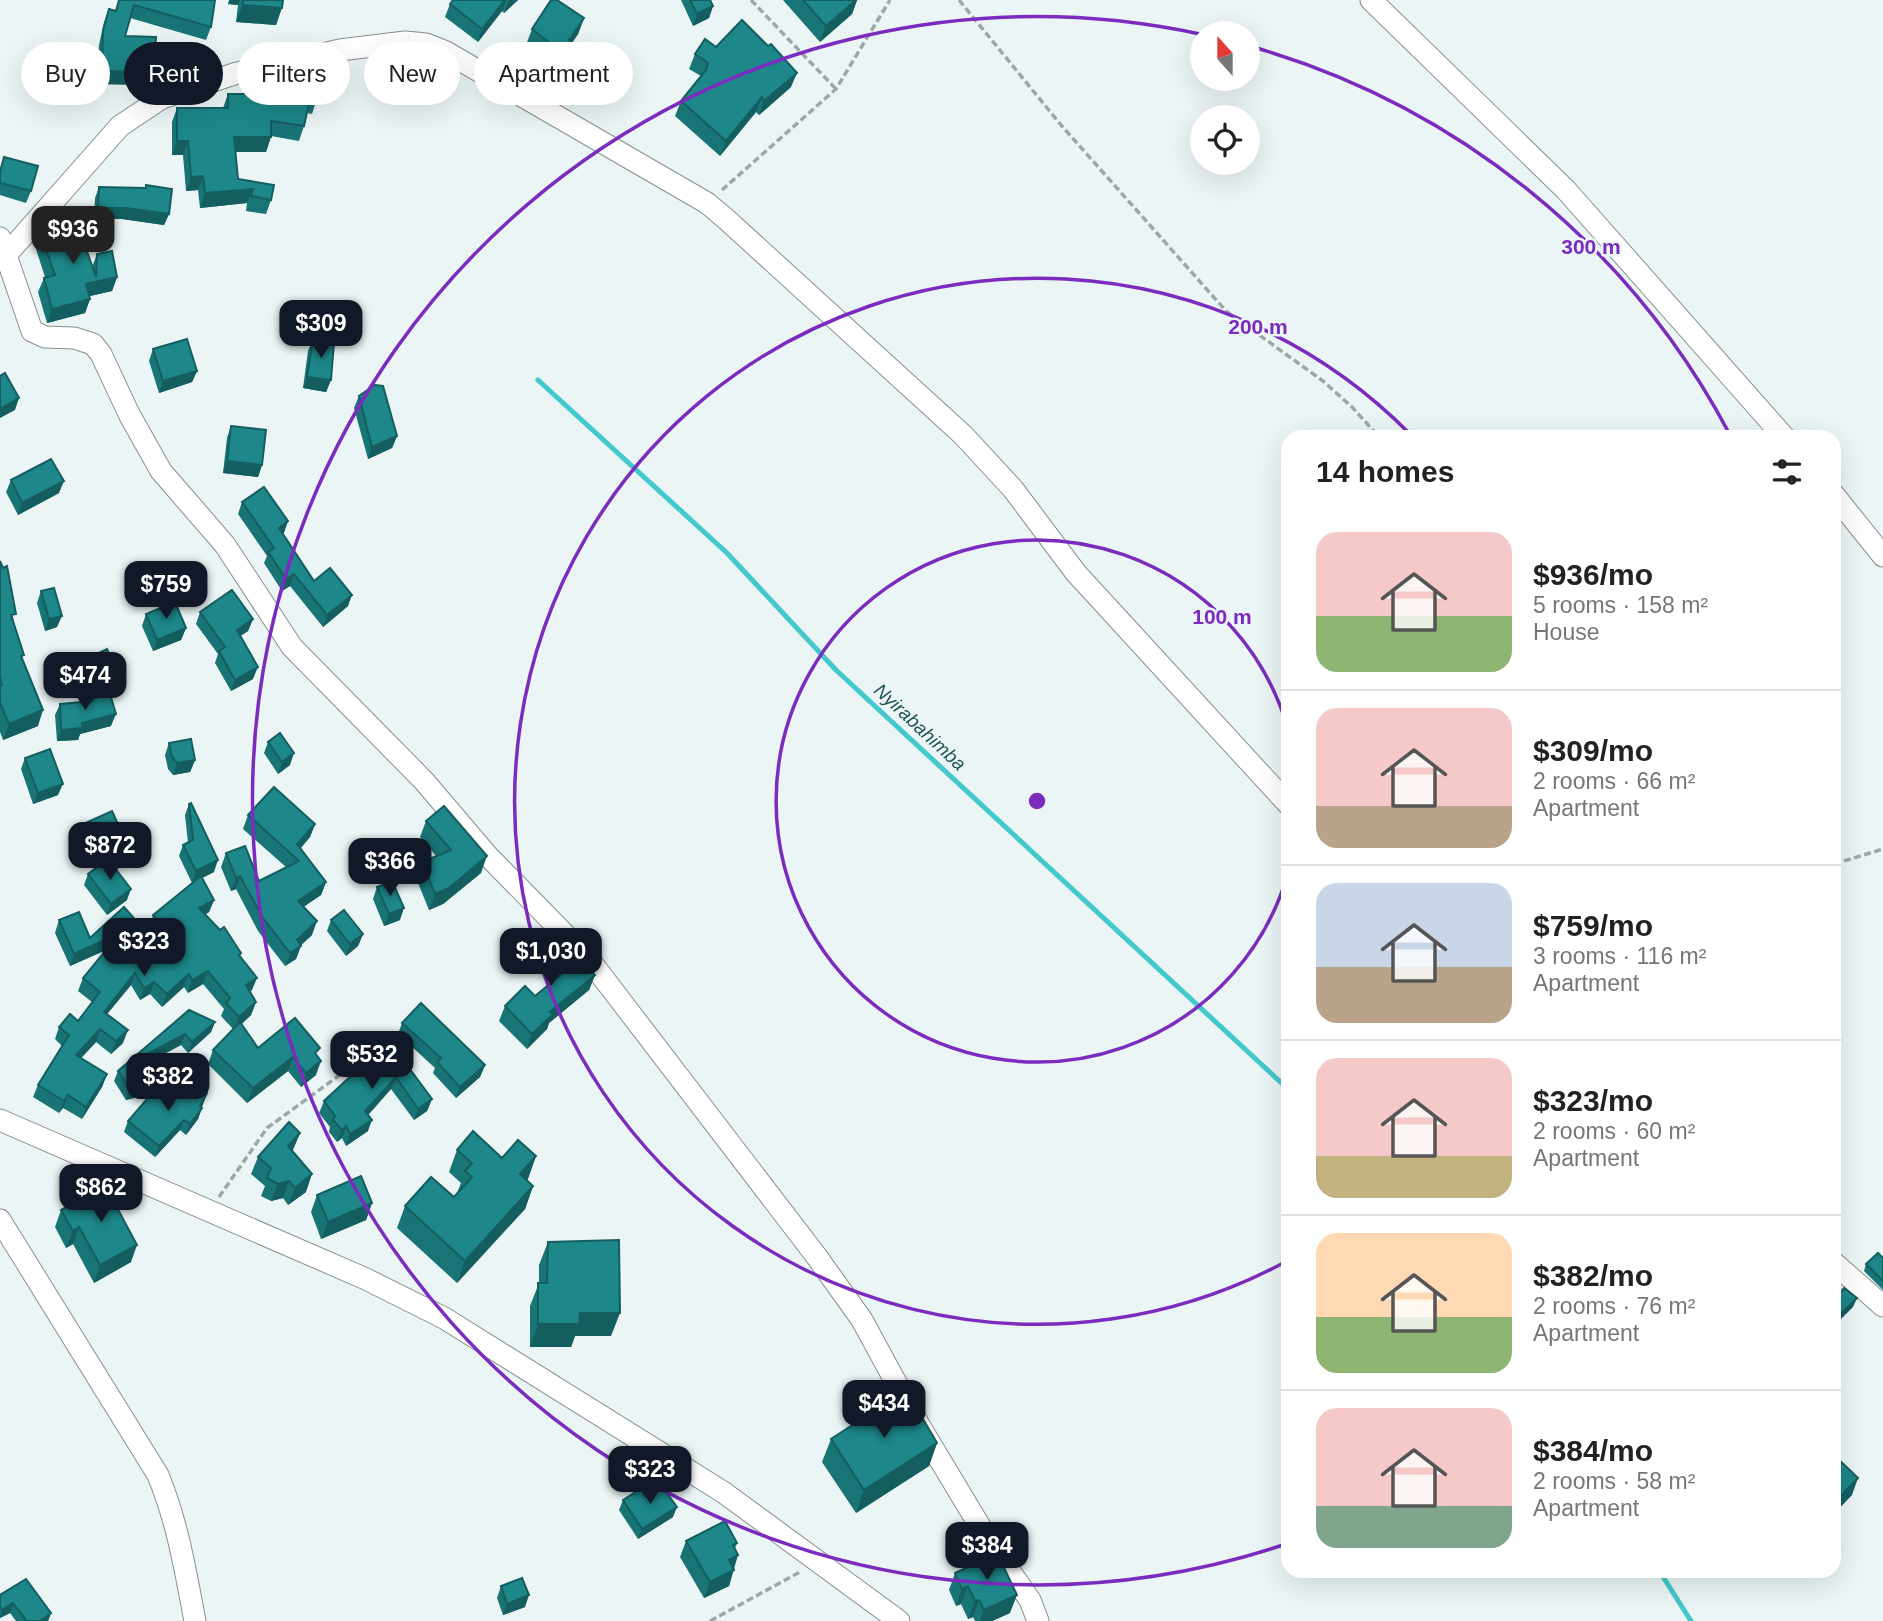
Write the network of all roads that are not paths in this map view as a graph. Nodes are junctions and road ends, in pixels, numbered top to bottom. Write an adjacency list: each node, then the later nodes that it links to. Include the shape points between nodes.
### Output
1 (1371, 0): 3 (street, via 1566,190)
2 (4, 246): 6 (street, via 120,126 162,98 288,60 405,42 426,44 480,70 707,203 963,435 1013,489 1076,573); 13 (street, via 32,331 93,344 161,471 226,545 292,647 588,958 817,1256 878,1346 906,1404 1030,1600)
3 (1778, 430)
4 (1841, 504): 5 (street)
5 (1883, 555)
6 (1281, 796)
7 (0, 1120): 12 (street, via 444,1318 723,1492)
8 (0, 1220): 11 (street, via 158,1475 174,1514)
9 (1841, 1269): 10 (street)
10 (1883, 1306)
11 (195, 1621)
12 (899, 1621)
13 (1038, 1621)

